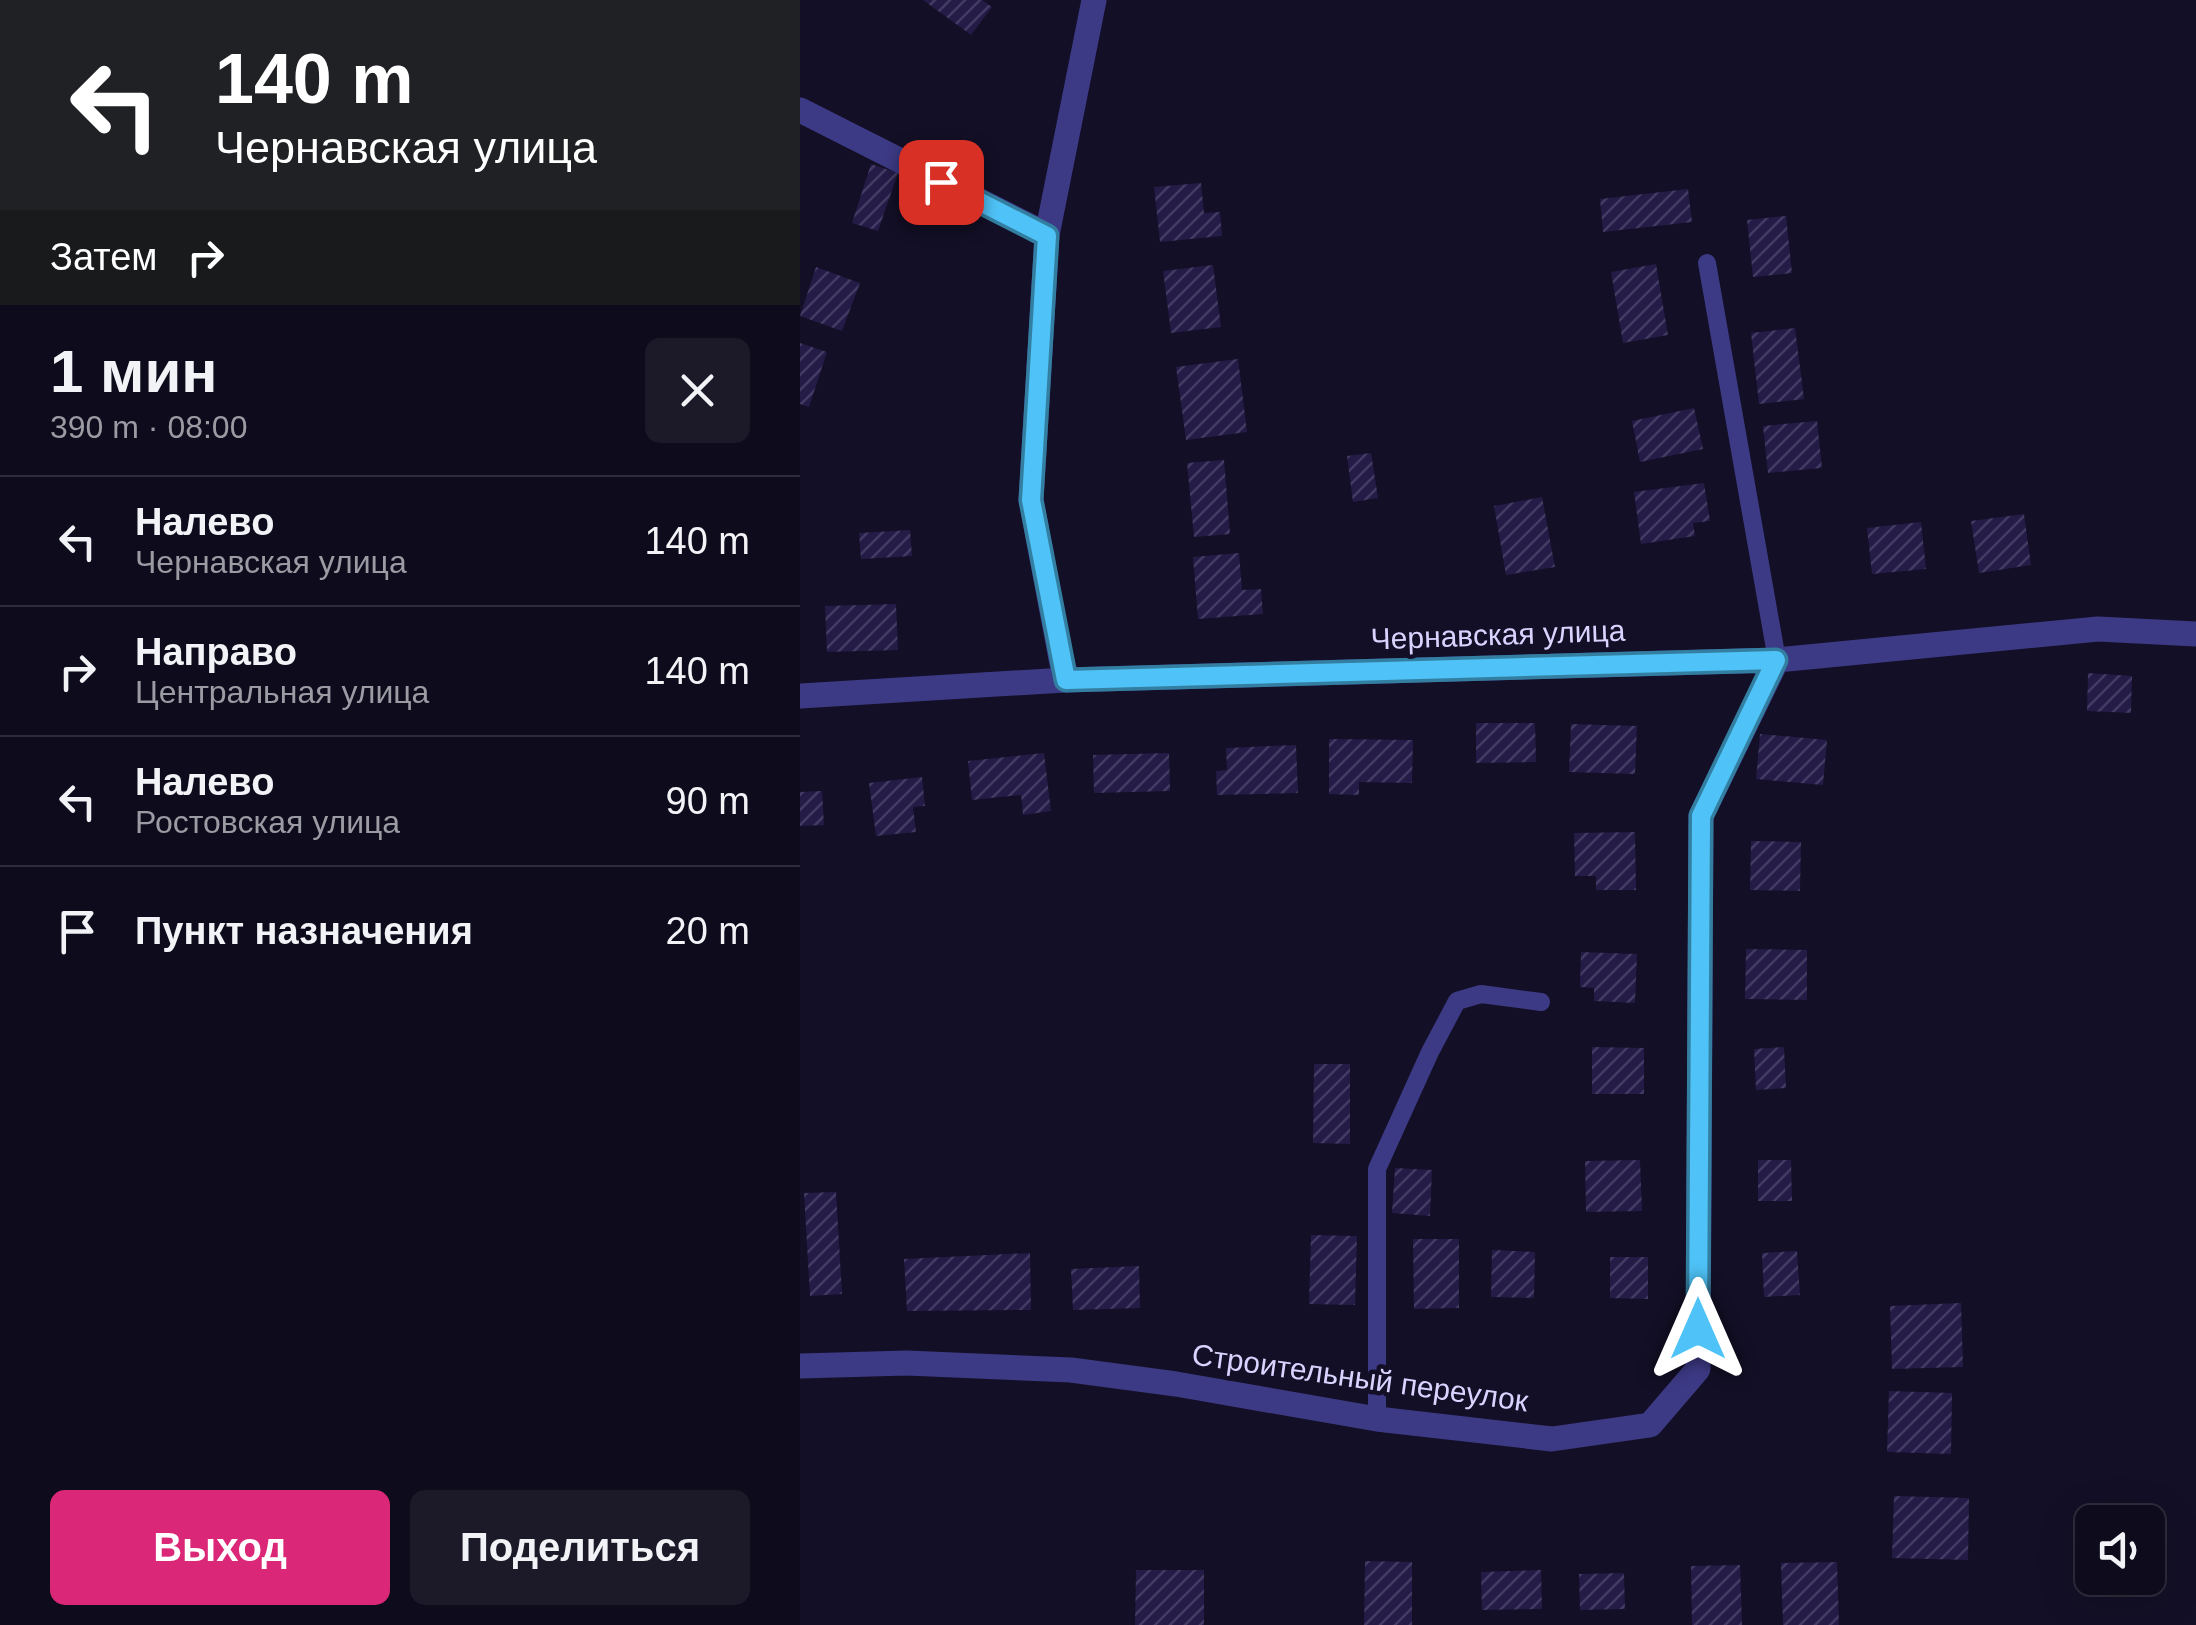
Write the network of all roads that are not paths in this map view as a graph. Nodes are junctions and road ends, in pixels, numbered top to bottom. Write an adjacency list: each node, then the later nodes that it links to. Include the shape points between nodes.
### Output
1 (1094, 0): 3 (street)
2 (800, 110): 3 (street)
3 (1047, 236): 7 (street, via 1031,500)
4 (1707, 263): 6 (lane)
5 (2196, 634): 6 (street, Чернавская улица, via 2098,628)
6 (1776, 660): 7 (street, Чернавская улица); 11 (street, Строительный переулок, via 1701,816 1698,1369 1650,1424 1552,1439)
7 (1066, 680): 8 (street, Чернавская улица)
8 (800, 696)
9 (1541, 1002): 11 (lane, via 1480,994 1457,1002 1377,1170)
10 (800, 1366): 11 (street, Строительный переулок, via 1071,1370)
11 (1377, 1420)

